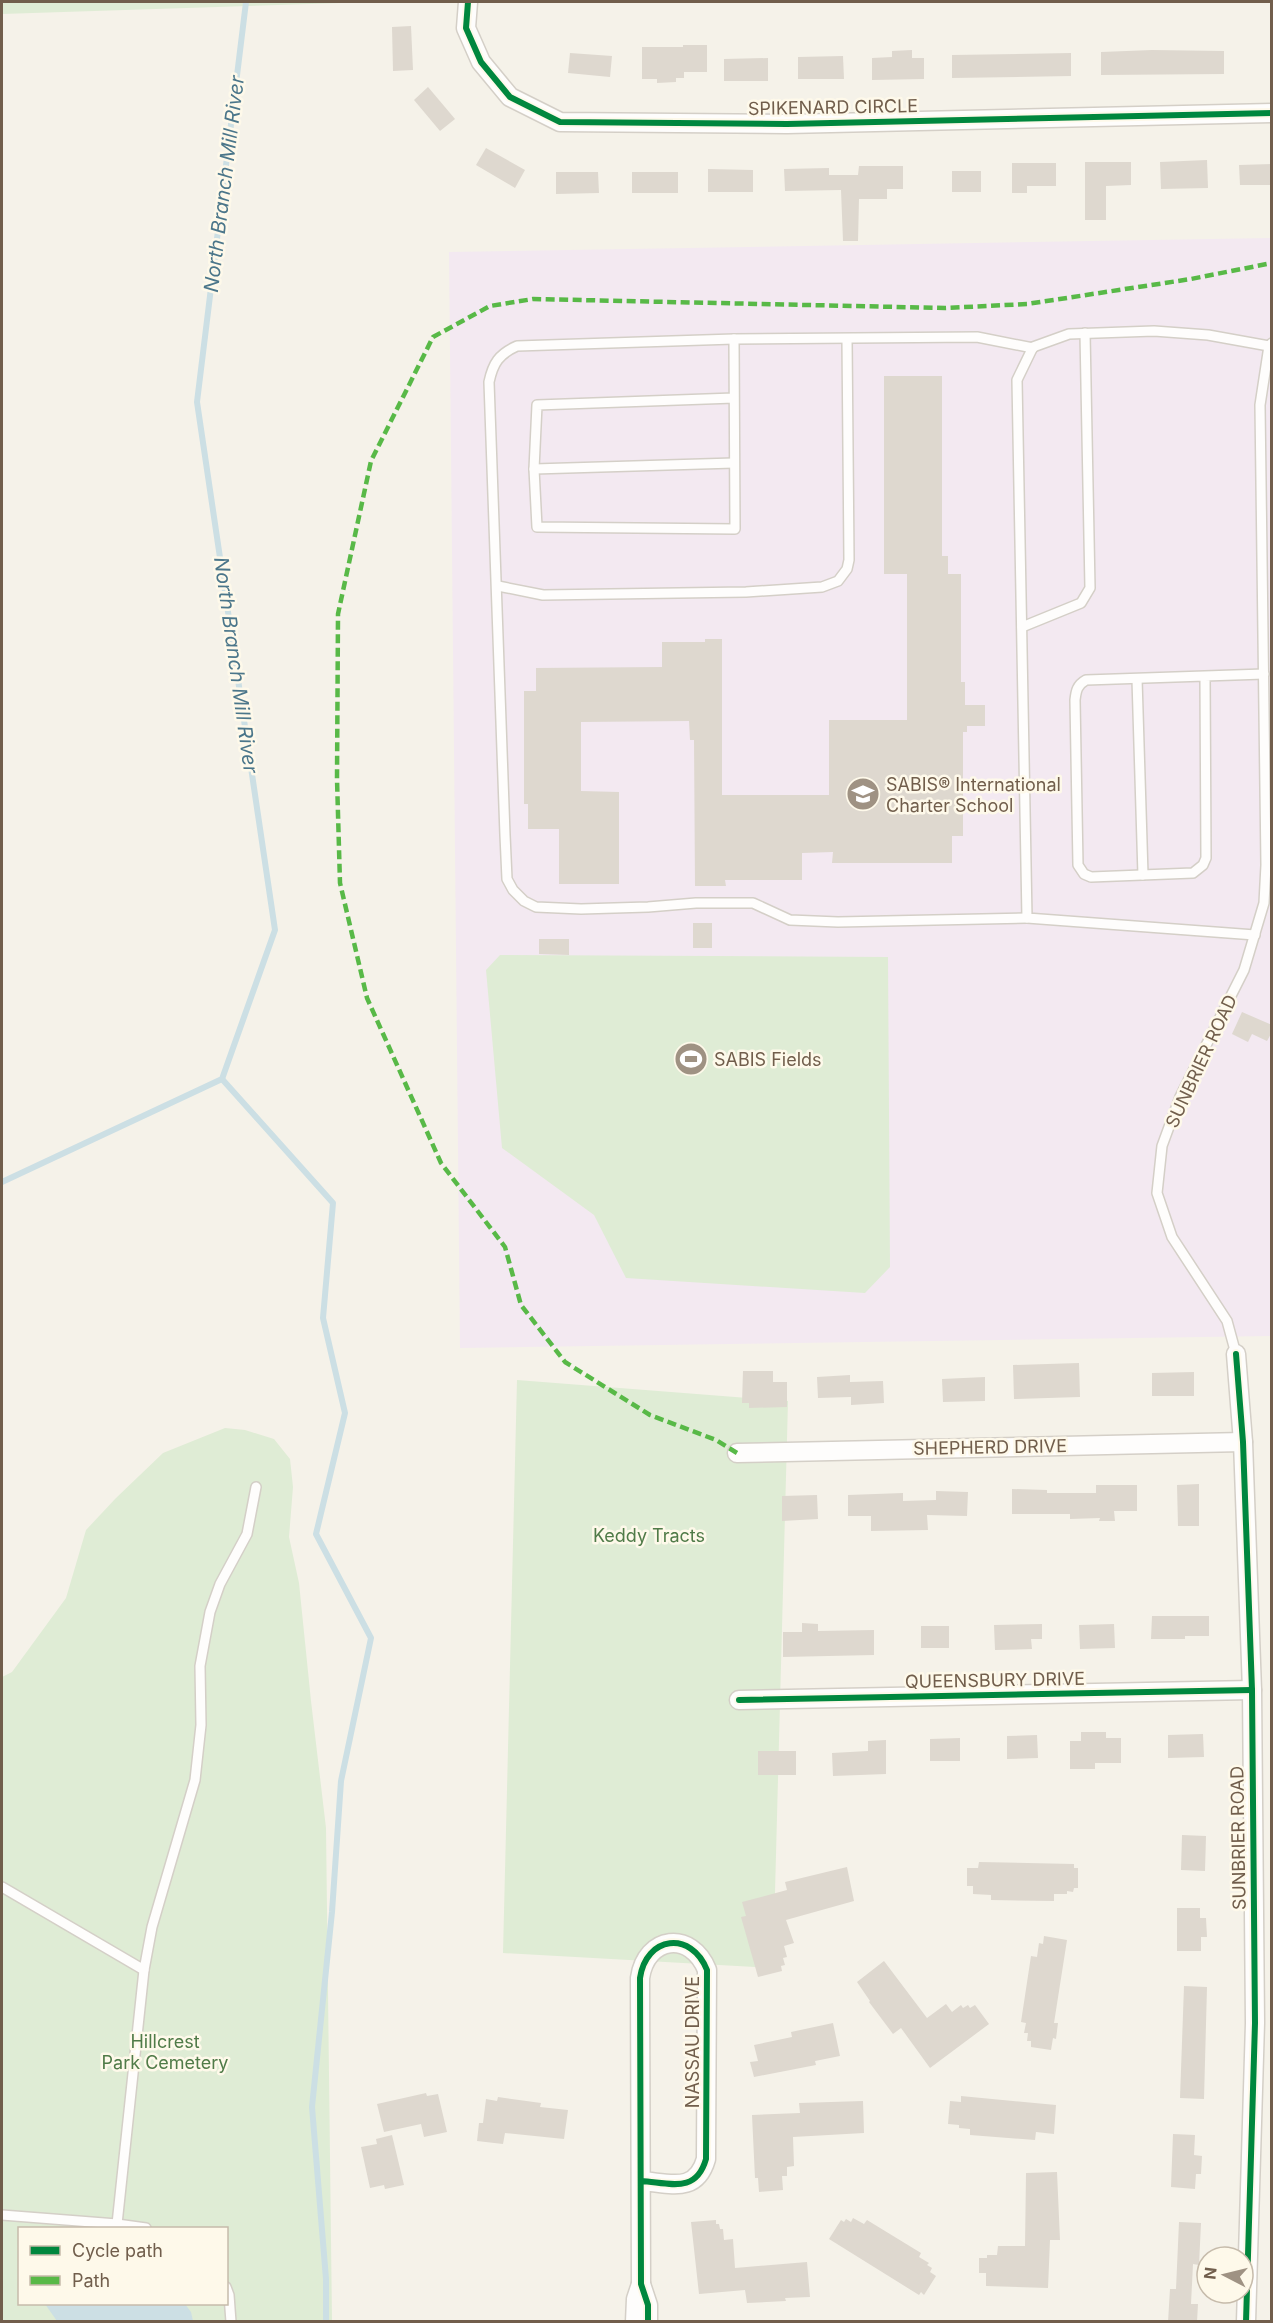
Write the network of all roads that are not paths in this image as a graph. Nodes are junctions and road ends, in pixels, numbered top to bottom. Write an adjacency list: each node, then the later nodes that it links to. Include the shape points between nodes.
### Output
1 (468, 2): 2 (street, SPIKENARD CIRCLE, via 466,28 481,62 510,97 560,122 786,124)
2 (1272, 113)
3 (1084, 333): 6 (lane, via 1154,331); 7 (lane, via 1069,334); 12 (lane, via 1090,588 1080,603)
4 (734, 339): 5 (lane); 8 (lane); 11 (lane, via 517,346 499,356 489,382)
5 (848, 339): 7 (lane, via 976,337); 11 (lane, via 849,560 838,582 822,587 746,592 543,595)
6 (1270, 345): 13 (lane, SUNBRIER ROAD, via 1260,405)
7 (1033, 348): 12 (lane, via 1017,380)
8 (734, 398): 9 (lane); 10 (lane, via 537,405)
9 (735, 463): 10 (lane); 10 (lane, via 735,529 537,527)
10 (534, 469)
11 (498, 586): 17 (lane, via 507,879 524,902 536,907 581,909 753,903 790,921)
12 (1022, 627): 17 (lane)
13 (1264, 674): 14 (lane); 18 (lane, SUNBRIER ROAD, via 1266,865 1264,903)
14 (1205, 676): 15 (lane); 16 (lane, via 1206,858 1193,873)
15 (1137, 679): 16 (lane); 16 (lane, via 1086,680 1076,690 1078,865 1091,877)
16 (1143, 875)
17 (1027, 918): 18 (lane)
18 (1255, 935): 19 (lane, SUNBRIER ROAD, via 1244,970 1180,1097 1162,1146 1157,1193 1172,1237 1227,1321)
19 (1236, 1354): 20 (street, SUNBRIER ROAD)
20 (1243, 1442): 21 (street, SHEPHERD DRIVE); 23 (street, SUNBRIER ROAD)
21 (737, 1453)
22 (256, 1487): 26 (lane, via 247,1534 210,1612 200,1666 200,1742 195,1780 152,1927)
23 (1252, 1690): 24 (street, QUEENSBURY DRIVE); 36 (street, SUNBRIER ROAD, via 1255,2023)
24 (739, 1700)
25 (2, 1887): 26 (lane)
26 (144, 1970): 29 (lane)
27 (641, 2181): 27 (street, NASSAU DRIVE, via 640,1978 642,1966 655,1948 676,1943 696,1951 707,1970 706,2159 693,2182); 31 (street, NASSAU DRIVE)
28 (2, 2215): 29 (lane)
29 (117, 2224): 30 (lane)
30 (134, 2227)
31 (641, 2284): 34 (street, NASSAU DRIVE, via 634,2305); 35 (street, NASSAU DRIVE, via 648,2305)
32 (228, 2293): 33 (lane)
33 (231, 2322)
34 (635, 2322)
35 (648, 2322)
36 (1246, 2322)

